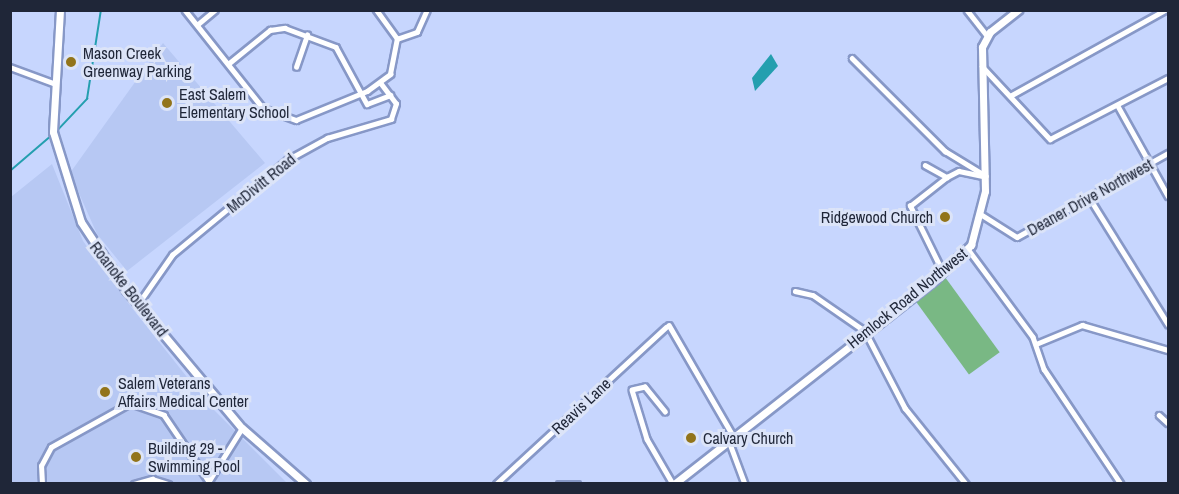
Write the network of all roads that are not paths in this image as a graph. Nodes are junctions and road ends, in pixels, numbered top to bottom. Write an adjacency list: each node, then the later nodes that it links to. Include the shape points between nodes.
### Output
1 (60, 10): 19 (street, Roanoke Boulevard)
2 (185, 10): 9 (street)
3 (215, 10): 9 (street)
4 (376, 10): 12 (street)
5 (427, 10): 12 (street, via 417,32)
6 (967, 10): 11 (street)
7 (1018, 10): 11 (street)
8 (1165, 10): 23 (street)
9 (197, 25): 14 (street)
10 (307, 35): 14 (street, via 275,28); 16 (street); 21 (street, via 340,51)
11 (987, 36): 15 (street, Hemlock Road Northwest)
12 (397, 39): 20 (street, via 394,67)
13 (852, 58): 28 (street, via 945,151)
14 (228, 64): 21 (street, via 262,108 282,118 308,117)
15 (982, 66): 23 (street); 28 (street, Hemlock Road Northwest)
16 (296, 67)
17 (10, 68): 19 (street)
18 (1168, 78): 24 (street)
19 (53, 83): 36 (street, Roanoke Boulevard, via 56,149 87,234)
20 (381, 84): 21 (street); 22 (street)
21 (360, 94): 22 (street, via 373,104)
22 (390, 95): 36 (street, McDivitt Road, via 396,108 391,119 327,138 281,164 172,255)
23 (1010, 96): 24 (street, via 1050,139)
24 (1118, 106): 26 (street)
25 (1168, 153): 26 (street, Deaner Drive Northwest)
26 (1150, 164): 30 (street); 31 (street, Deaner Drive Northwest)
27 (925, 165): 29 (street)
28 (986, 176): 29 (street, via 959,171); 32 (street, Hemlock Road Northwest)
29 (947, 177): 34 (street, via 910,206)
30 (1168, 196)
31 (1089, 197): 32 (street, Deaner Drive Northwest, via 1017,237); 37 (street)
32 (982, 215): 33 (street, Hemlock Road Northwest)
33 (968, 249): 34 (street, Hemlock Road Northwest); 39 (street)
34 (943, 273): 38 (street, Hemlock Road Northwest)
35 (795, 291): 38 (street, via 813,296)
36 (138, 304): 44 (street, Roanoke Boulevard)
37 (1168, 324)
38 (866, 333): 45 (street, Hemlock Road Northwest); 56 (street, via 905,408)
39 (1036, 344): 40 (street, via 1082,326); 57 (street, via 1044,369)
40 (1168, 350)
41 (664, 412): 54 (street, via 645,387 632,390 646,440)
42 (1159, 415): 43 (street)
43 (1168, 423)
44 (242, 428): 46 (street); 50 (street, Roanoke Boulevard)
45 (732, 439): 51 (street, Reavis Lane, via 668,326); 54 (street, Hemlock Road Northwest); 55 (street)
46 (208, 482): 47 (street, via 164,415 130,403 54,444 43,460)
47 (42, 483)
48 (134, 483): 49 (street, via 152,479)
49 (168, 483)
50 (306, 483)
51 (496, 483)
52 (559, 483): 53 (street)
53 (578, 483)
54 (673, 483)
55 (745, 483)
56 (966, 483)
57 (1121, 483)

